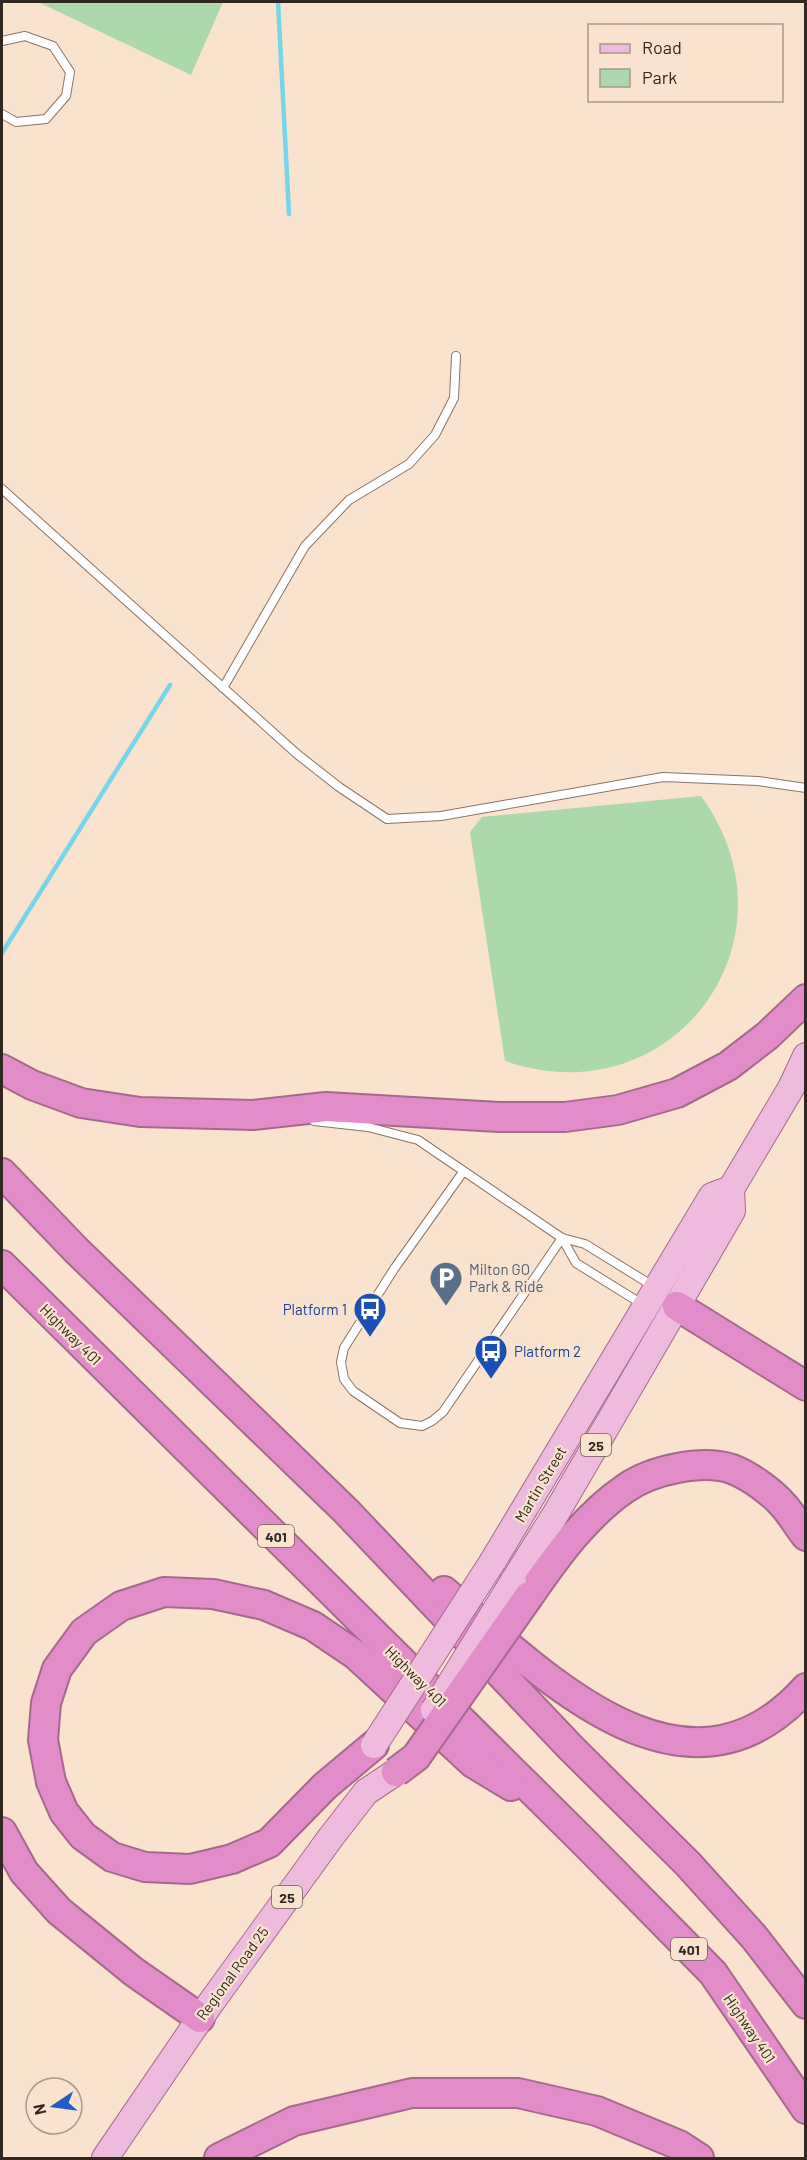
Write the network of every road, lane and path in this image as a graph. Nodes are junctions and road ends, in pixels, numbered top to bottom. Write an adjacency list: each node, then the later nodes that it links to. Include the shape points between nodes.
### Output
1 (2, 41): 2 (lane, via 24,36 54,46 70,72 66,96 46,119 16,122)
2 (2, 114)
3 (456, 356): 5 (lane, via 454,398 435,435 410,464 349,500 305,546)
4 (2, 489): 5 (lane)
5 (223, 688): 6 (lane, via 297,754 387,819 441,816 663,777 758,781)
6 (806, 788)
7 (806, 999): 11 (highway, via 728,1066 676,1093 618,1110 565,1118 326,1107)
8 (806, 1056): 10 (main road, Martin Street / 25)
9 (2, 1069): 11 (highway, via 81,1103 140,1113)
10 (798, 1081): 18 (main road, Martin Street / 25, via 731,1189 732,1211)
11 (253, 1115): 12 (lane)
12 (298, 1119)
13 (309, 1120): 14 (lane, via 368,1127 418,1140)
14 (463, 1172): 16 (lane); 16 (lane, via 344,1348 344,1379 353,1391 400,1423 422,1426 443,1412)
15 (2, 1173): 20 (highway)
16 (562, 1238): 18 (lane, via 585,1244); 18 (lane, via 576,1263)
17 (2, 1265): 27 (highway, Highway 401 / 401)
18 (662, 1305): 19 (highway); 22 (main road, Martin Street / 25); 24 (main road, Martin Street / 25, bridge)
19 (806, 1386)
20 (346, 1511): 23 (highway, via 540,1671 591,1708 631,1729 678,1742 724,1740 762,1726); 29 (highway, via 571,1748 688,1864 754,1937)
21 (806, 1536): 22 (highway, via 783,1505 758,1484 731,1469 698,1465 664,1471 627,1487)
22 (521, 1589): 25 (highway, bridge, via 416,1757)
23 (806, 1688)
24 (374, 1746): 26 (main road, Martin Street / 25); 27 (highway, via 325,1786 269,1843 232,1859 190,1869 145,1867 112,1857 84,1836 64,1812 51,1782 43,1740 45,1703 57,1669 84,1632 121,1606 165,1592 213,1594 264,1605 313,1626 356,1654 472,1763)
25 (396, 1772): 26 (main road, Regional Road 25 / 25)
26 (366, 1792): 30 (main road, Regional Road 25 / 25)
27 (549, 1809): 31 (highway, Highway 401 / 401, via 713,1973)
28 (2, 1832): 30 (highway, via 24,1872 59,1911 134,1972)
29 (806, 2004)
30 (200, 2018): 32 (main road, Regional Road 25 / 25)
31 (806, 2109)
32 (105, 2158)
33 (219, 2158): 34 (highway, via 294,2121 411,2093 518,2093 597,2111 679,2145)
34 (699, 2158)

